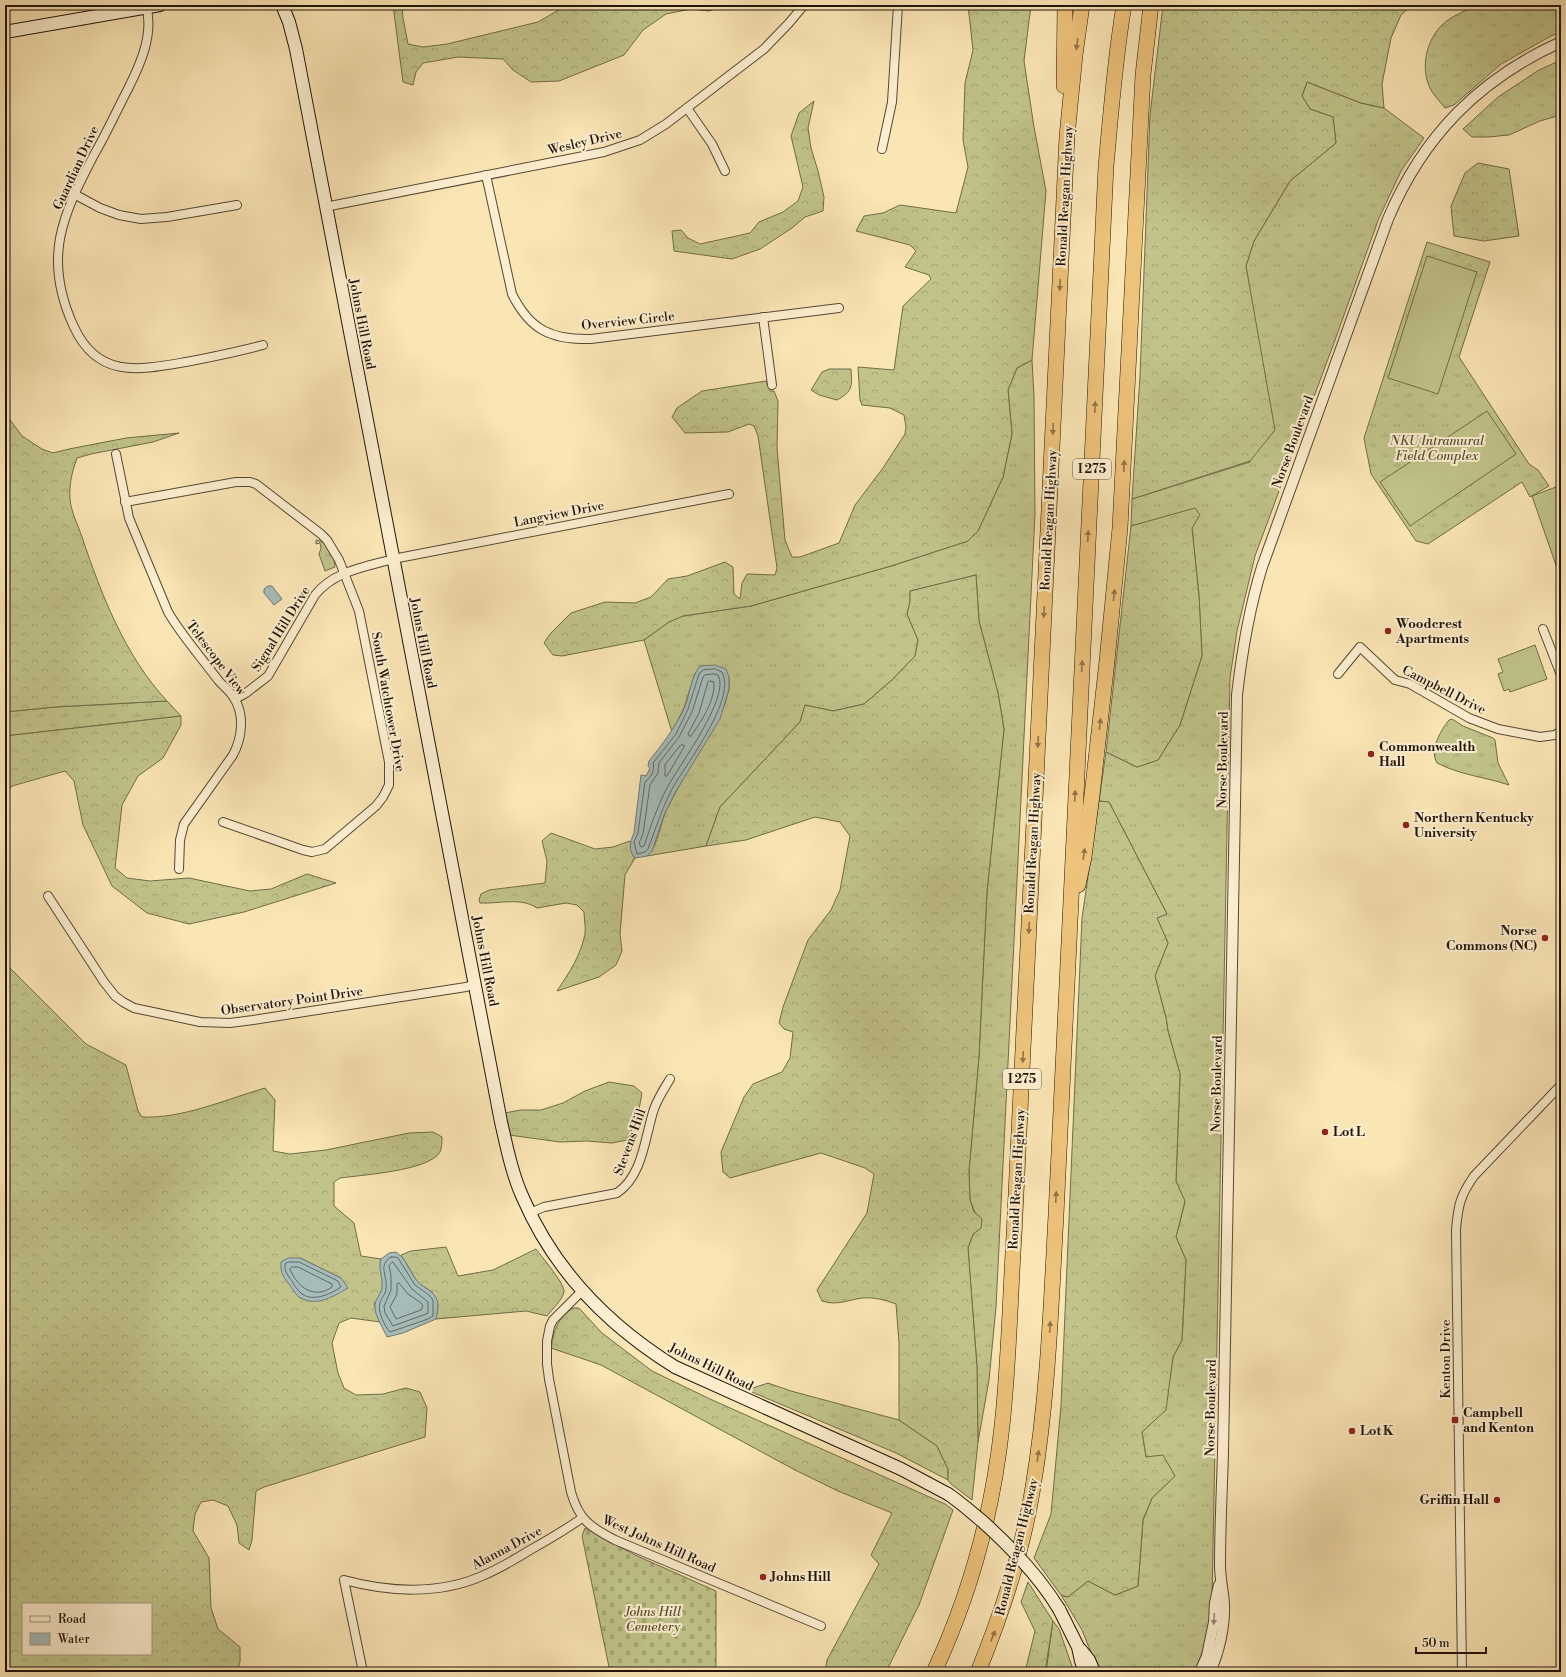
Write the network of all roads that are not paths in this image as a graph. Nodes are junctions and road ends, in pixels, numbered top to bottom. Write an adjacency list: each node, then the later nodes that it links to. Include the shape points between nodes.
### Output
1 (160, 5): 9 (main road)
2 (282, 5): 19 (main road, Johns Hill Road, via 296,49)
3 (804, 5): 12 (street, Wesley Drive, via 764,49)
4 (898, 5): 14 (street, via 892,102)
5 (1065, 5): 13 (highway, via 1063,79)
6 (1082, 5): 13 (highway, Ronald Reagan Highway / I 275, one-way to 13)
7 (1124, 5): 37 (highway, Ronald Reagan Highway / I 275, one-way to 7, via 1106,166)
8 (1151, 5): 37 (highway, one-way to 8, via 1084,857 1117,572 1142,83)
9 (146, 6): 10 (main road); 17 (street, Guardian Drive, via 148,32 141,61)
10 (5, 32)
11 (1561, 42): 44 (street, Norse Boulevard, via 1506,71 1466,104 1433,140 1403,188 1386,226 1269,545 1250,610 1243,642 1237,695)
12 (687, 108): 15 (street, via 712,144); 16 (street, Wesley Drive, via 648,136 616,149)
13 (1067, 136): 48 (highway, Ronald Reagan Highway / I 275, one-way to 48, via 1006,1372 996,1465 981,1538 967,1588)
14 (882, 149)
15 (725, 171)
16 (486, 175): 19 (street, Wesley Drive); 21 (street, Overview Circle, via 512,294 518,307 530,321 547,332 566,338 591,338)
17 (74, 194): 18 (street, via 100,208 141,219); 22 (street, Guardian Drive, via 60,236 59,275 72,323 94,355 115,366 131,369 214,357)
18 (237, 205)
19 (325, 207): 27 (main road, Johns Hill Road)
20 (839, 308): 21 (street, Overview Circle)
21 (763, 317): 23 (street)
22 (263, 345)
23 (772, 385)
24 (116, 454): 26 (street, Telescope View)
25 (729, 494): 27 (street, Langview Drive)
26 (125, 502): 28 (street, South Watchtower Drive, via 236,482 250,482 262,488 321,534 332,548); 32 (street, Telescope View, via 130,522 168,612 193,648)
27 (393, 559): 28 (street, Signal Hill Drive); 38 (main road, Johns Hill Road)
28 (344, 573): 32 (street, Signal Hill Drive, via 321,587 315,595 268,676); 34 (street, South Watchtower Drive, via 359,611 389,762 389,785 376,806 344,834 319,851 303,850)
29 (1543, 629): 31 (street)
30 (1338, 674): 33 (street, Campbell Drive, via 1360,647 1395,680 1410,684 1470,718 1498,729 1540,737 1555,735)
31 (1561, 675)
32 (235, 699): 35 (street, Telescope View, via 241,727 238,744 184,824 180,840)
33 (1561, 731)
34 (223, 822)
35 (179, 869)
36 (48, 896): 38 (street, Observatory Point Drive, via 115,996 134,1008 200,1022 230,1023 253,1020)
37 (1068, 933): 49 (highway, Ronald Reagan Highway / I 275, one-way to 37, via 1014,1571 1033,1488 1044,1417)
38 (475, 984): 41 (main road, Johns Hill Road, via 508,1155)
39 (670, 1079): 41 (street, Stevens Hill, via 660,1095 640,1159 626,1186 617,1193 550,1206)
40 (1561, 1085): 54 (street, Kenton Drive, via 1474,1176 1464,1190 1458,1207)
41 (530, 1213): 42 (main road, Johns Hill Road, via 554,1256)
42 (582, 1291): 43 (street, West Johns Hill Road, via 553,1320 548,1331 546,1351 571,1492); 46 (main road, Johns Hill Road, bridge, via 623,1331 675,1367 901,1469 957,1500 1036,1576 1059,1609)
43 (582, 1518): 45 (street, West Johns Hill Road, via 615,1540); 47 (street, Alanna Drive, via 479,1578 452,1585 403,1590 344,1580)
44 (1220, 1581): 52 (street, Norse Boulevard, one-way to 52, via 1214,1603 1214,1622 1207,1656); 53 (street, Norse Boulevard, via 1224,1604 1223,1621 1216,1659)
45 (821, 1626)
46 (1078, 1647): 50 (main road, Johns Hill Road); 51 (main road, Johns Hill Road, via 1089,1660)
47 (363, 1672)
48 (934, 1672)
49 (978, 1672)
50 (1085, 1672)
51 (1094, 1672)
52 (1200, 1672)
53 (1210, 1672)
54 (1462, 1672)

